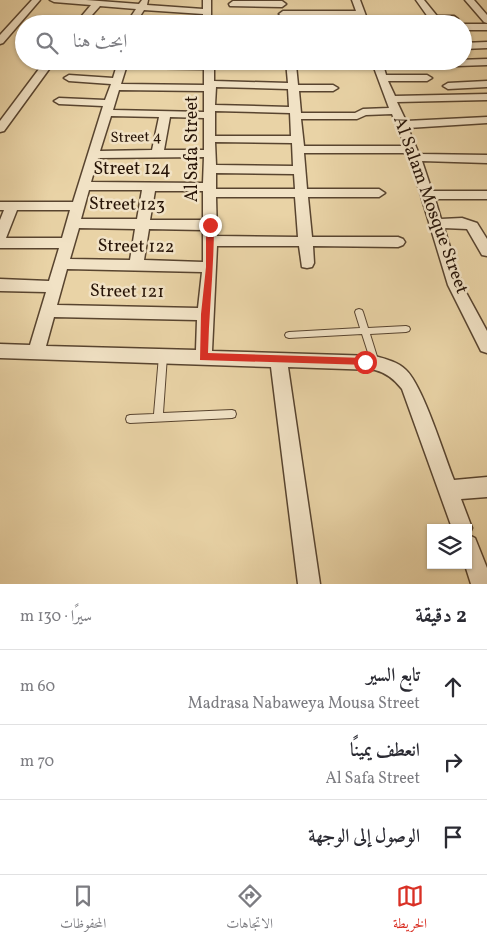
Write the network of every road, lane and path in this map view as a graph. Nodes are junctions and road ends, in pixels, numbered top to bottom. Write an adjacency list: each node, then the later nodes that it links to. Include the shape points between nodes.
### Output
1 (36, 0): 13 (street)
2 (54, 0): 7 (street)
3 (207, 0): 10 (street)
4 (356, 0): 12 (street)
5 (420, 0): 17 (street)
6 (469, 0): 18 (street)
7 (97, 4): 8 (street); 14 (street)
8 (143, 4): 10 (street); 15 (street)
9 (233, 4): 11 (street)
10 (206, 12): 16 (street)
11 (283, 13): 12 (street)
12 (361, 13)
13 (23, 15)
14 (87, 15)
15 (136, 15)
16 (206, 15)
17 (431, 15)
18 (487, 20)
19 (15, 24): 22 (street)
20 (472, 27): 21 (street)
21 (487, 27)
22 (9, 31): 23 (street); 26 (street)
23 (15, 31)
24 (472, 39): 25 (street)
25 (487, 39)
26 (0, 42)
27 (472, 46): 28 (street)
28 (487, 46)
29 (487, 62): 30 (street)
30 (475, 69): 44 (street)
31 (43, 70): 56 (street)
32 (120, 70): 42 (street)
33 (149, 70): 38 (street)
34 (191, 70): 38 (street)
35 (210, 70): 43 (street, Al Safa Street)
36 (292, 70): 45 (street)
37 (380, 70): 40 (street, Al Salam Mosque Street)
38 (172, 76): 42 (street); 43 (street)
39 (69, 78): 42 (street)
40 (382, 78): 41 (street); 49 (street, Al Salam Mosque Street)
41 (427, 78)
42 (115, 84): 50 (street)
43 (211, 86): 45 (street); 51 (street, Al Safa Street)
44 (448, 86)
45 (293, 87): 46 (street); 52 (street)
46 (333, 88)
47 (487, 98): 49 (street)
48 (59, 101): 50 (street)
49 (394, 105): 52 (street, via 357,116); 55 (street, Al Salam Mosque Street)
50 (108, 108): 53 (street); 61 (street)
51 (210, 112): 52 (street); 53 (street); 58 (street, Al Safa Street)
52 (295, 113): 57 (street)
53 (165, 114): 59 (street)
54 (487, 120): 55 (street)
55 (402, 125): 60 (street, Al Salam Mosque Street)
56 (0, 129)
57 (298, 144): 58 (street, Street 4); 60 (street, Street 4); 64 (street)
58 (210, 146): 59 (street, Street 4); 63 (street, Al Safa Street)
59 (157, 154): 61 (street, Street 4)
60 (414, 154): 62 (street, Street 4); 70 (street, Al Salam Mosque Street)
61 (93, 155): 65 (street)
62 (487, 159)
63 (210, 169): 64 (street); 67 (street, Al Safa Street)
64 (299, 170): 68 (street)
65 (84, 186): 66 (street, Street 124); 73 (street)
66 (149, 186): 67 (street, Street 124); 75 (street)
67 (210, 190): 68 (street, Street 124); 77 (street, Al Safa Street)
68 (301, 192): 69 (street); 80 (street)
69 (379, 194)
70 (428, 195): 71 (street); 76 (street, Al Salam Mosque Street)
71 (486, 195)
72 (6, 206): 73 (street); 78 (street)
73 (78, 206): 74 (street)
74 (73, 224): 75 (street, Street 123); 83 (street)
75 (142, 224): 77 (street, Street 123); 87 (street)
76 (437, 224): 84 (street, via 468,224 474,228); 97 (street, Al Salam Mosque Street, via 455,284)
77 (210, 225): 79 (street, Al Safa Street)
78 (0, 237)
79 (210, 241): 80 (street); 88 (street, Al Safa Street)
80 (305, 242): 81 (street); 85 (street)
81 (398, 242)
82 (0, 243): 83 (street)
83 (68, 243): 86 (street)
84 (487, 251)
85 (307, 263)
86 (62, 264): 87 (street, Street 122); 90 (street)
87 (136, 266): 88 (street, Street 122)
88 (210, 267): 93 (street, Al Safa Street)
89 (0, 285): 90 (street)
90 (55, 287): 91 (street)
91 (48, 311): 93 (street, Street 121); 99 (street)
92 (359, 312): 95 (lane)
93 (205, 314): 101 (street, Al Safa Street)
94 (406, 329): 95 (lane)
95 (365, 331): 96 (lane); 103 (lane)
96 (289, 335)
97 (487, 346)
98 (0, 351): 99 (street)
99 (36, 352): 100 (street)
100 (163, 356): 101 (street); 105 (lane)
101 (204, 357): 102 (street)
102 (278, 359): 103 (street); 111 (street)
103 (382, 364): 108 (street, via 404,378 409,386)
104 (232, 414): 105 (lane)
105 (158, 418): 106 (lane)
106 (130, 419)
107 (487, 487): 108 (street)
108 (448, 490): 109 (street)
109 (461, 524)
110 (472, 556): 112 (street)
111 (309, 584)
112 (482, 584)

